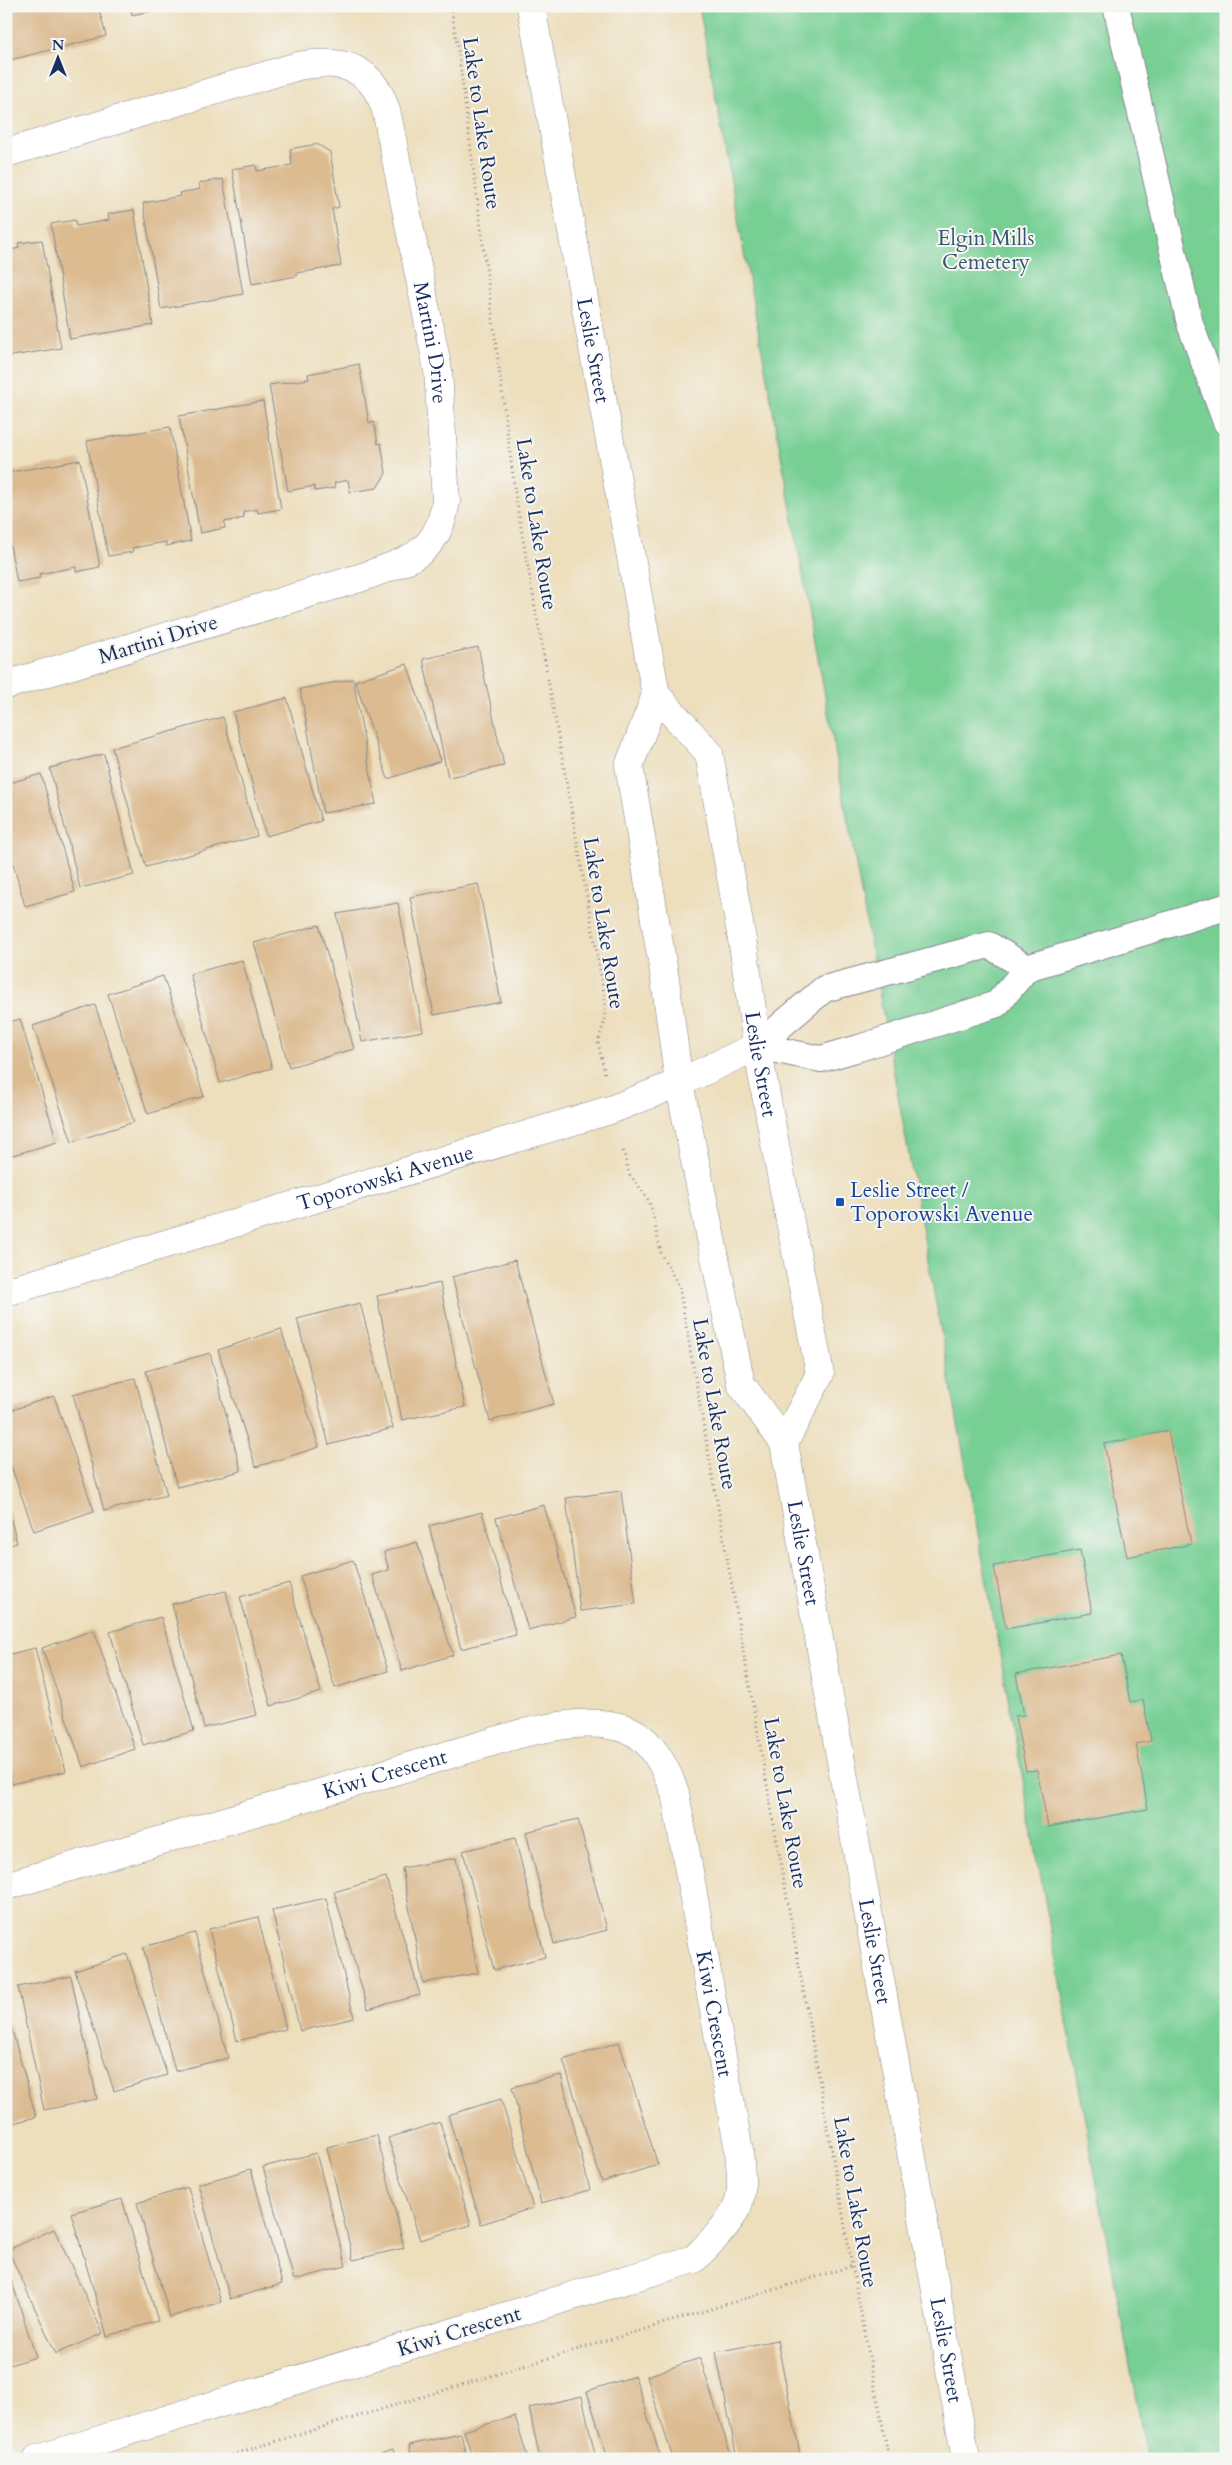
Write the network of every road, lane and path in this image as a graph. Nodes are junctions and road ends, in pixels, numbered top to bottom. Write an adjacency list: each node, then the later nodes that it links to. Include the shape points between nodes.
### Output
1 (450, 6): 10 (path, Lake to Lake Route, via 516,500 605,998 605,1020)
2 (531, 6): 7 (street, Leslie Street)
3 (1116, 6): 5 (lane, via 1190,324)
4 (6, 152): 6 (street, Martini Drive, via 298,66 340,65 365,75 376,86 387,114 438,370 446,501 443,520 434,538 424,550 405,562)
5 (1226, 422)
6 (6, 685)
7 (656, 695): 11 (street, Leslie Street, via 709,754 744,951); 12 (street, Leslie Street, via 629,766 666,979)
8 (1226, 907): 9 (lane)
9 (1027, 968): 11 (lane, via 997,1004 849,1051 821,1059); 11 (lane, via 989,945 824,989)
10 (598, 1042)
11 (757, 1046): 12 (street, Toporowski Avenue); 15 (street, Leslie Street, via 820,1374)
12 (679, 1083): 14 (street, Toporowski Avenue, via 613,1109); 15 (street, Leslie Street, via 741,1384)
13 (626, 1163): 17 (path, Lake to Lake Route, via 629,1174 647,1197 661,1254 678,1286)
14 (6, 1292)
15 (784, 1443): 21 (street, Leslie Street)
16 (6, 1886): 18 (street, Kiwi Crescent, via 519,1734 556,1726 594,1724 630,1731 652,1748 669,1774 675,1793 739,2151 741,2182 738,2204 714,2239 694,2259)
17 (852, 2266): 19 (path); 20 (path, Lake to Lake Route)
18 (37, 2459)
19 (218, 2459)
20 (889, 2459)
21 (966, 2459)

